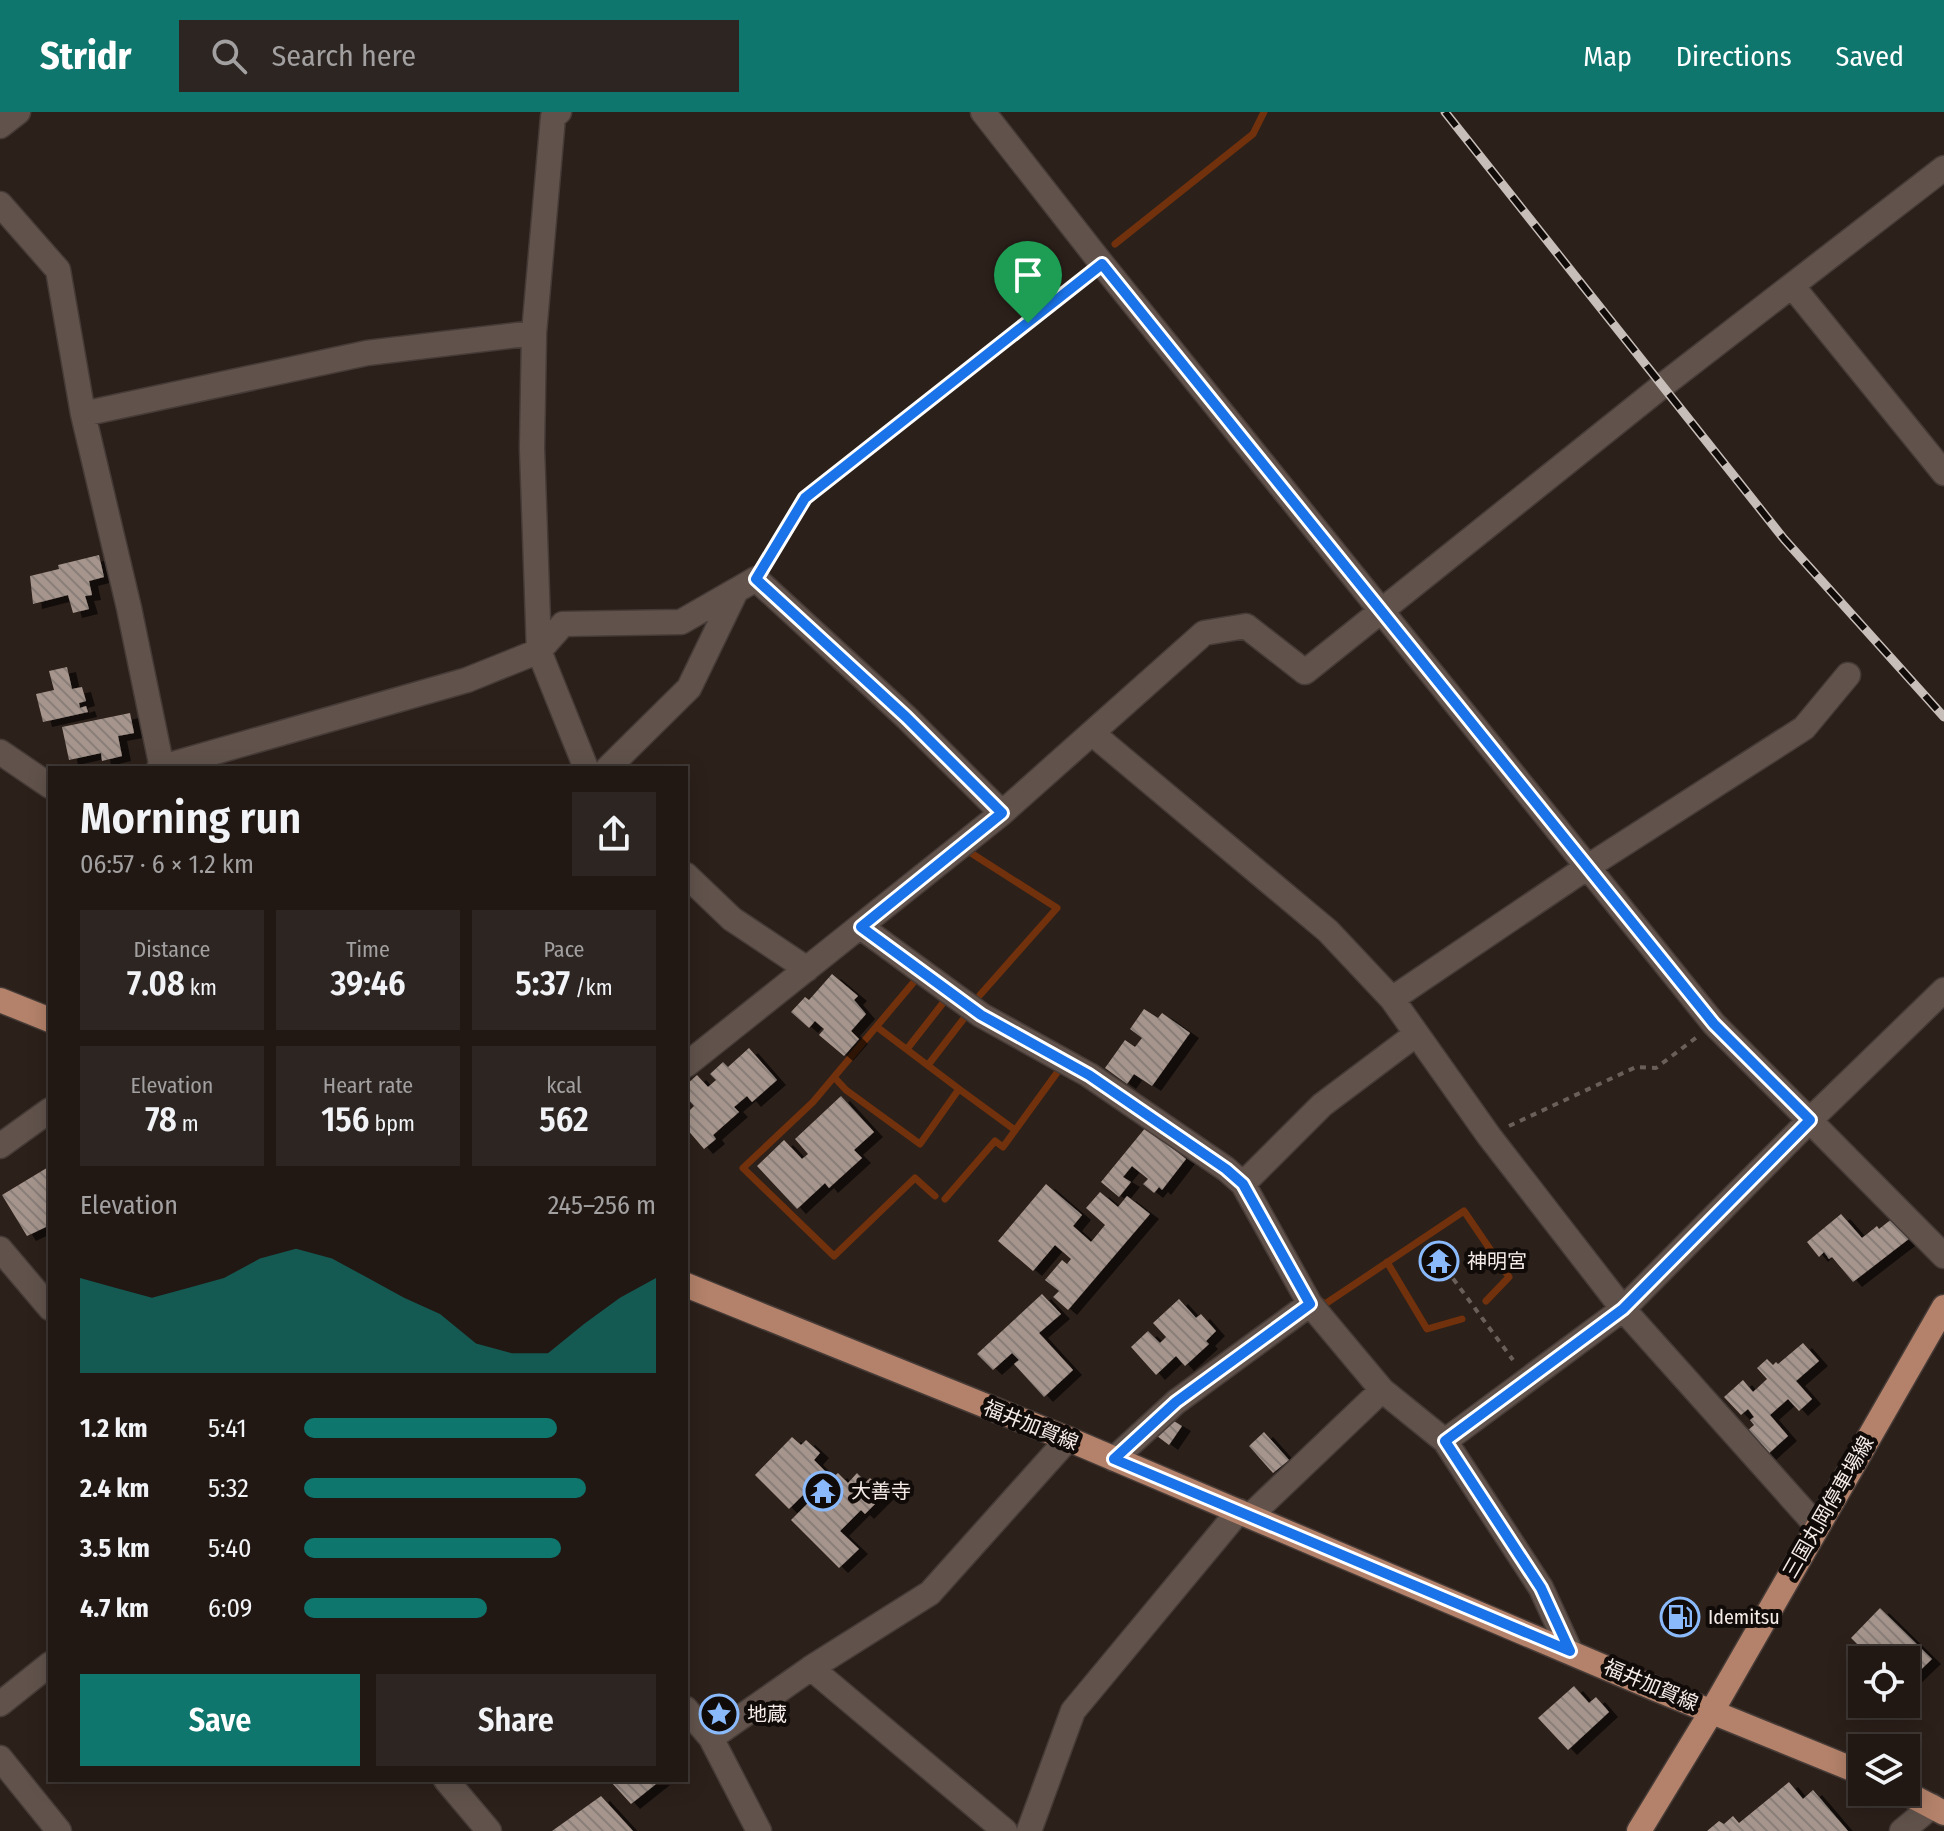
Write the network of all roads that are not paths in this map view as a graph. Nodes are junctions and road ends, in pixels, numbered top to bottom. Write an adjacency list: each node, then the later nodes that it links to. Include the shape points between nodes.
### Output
1 (18, 112): 4 (street)
2 (559, 112): 8 (street, via 553,117)
3 (983, 112): 12 (street)
4 (0, 126)
5 (1944, 168): 7 (street)
6 (0, 204): 9 (street, via 58,270)
7 (1793, 287): 10 (street); 12 (street)
8 (534, 333): 9 (street, via 367,353); 13 (street)
9 (83, 414): 17 (street)
10 (1944, 473)
11 (735, 593): 13 (street, via 681,622 563,624); 20 (street, via 689,688); 22 (street, via 756,579)
12 (1381, 611): 15 (street, via 1305,672 1246,626 1204,633); 23 (street)
13 (539, 651): 18 (street, via 467,680); 19 (street)
14 (1848, 675): 23 (street, via 1804,728)
15 (1093, 734): 22 (street); 28 (street, via 1328,931)
16 (0, 752): 21 (street)
17 (161, 766)
18 (168, 766)
19 (585, 766)
20 (610, 766)
21 (48, 785)
22 (1002, 813): 25 (street)
23 (1589, 866): 28 (street); 34 (street, via 1714,1024)
24 (688, 877): 26 (street, via 732,919)
25 (861, 927): 26 (street); 36 (street, via 981,1015 1089,1075)
26 (807, 969): 32 (street)
27 (1944, 990): 34 (street)
28 (1392, 999): 31 (street)
29 (0, 1000): 30 (main road)
30 (48, 1019)
31 (1415, 1035): 36 (street, via 1322,1105); 43 (street)
32 (688, 1063)
33 (48, 1111): 35 (street)
34 (1810, 1120): 38 (street); 43 (street)
35 (0, 1146)
36 (1243, 1184): 40 (street)
37 (0, 1249): 41 (street)
38 (1944, 1256)
39 (688, 1286): 45 (main road, 福井加賀線)
40 (1310, 1304): 44 (street); 47 (street, via 1176,1402)
41 (48, 1306)
42 (1944, 1307): 49 (main road, 三国丸岡停車場線)
43 (1623, 1309): 46 (street); 49 (street)
44 (1382, 1390): 46 (street); 48 (street)
45 (1068, 1439): 47 (main road, 福井加賀線); 52 (street, via 930,1593)
46 (1445, 1441): 50 (street, via 1541,1588)
47 (1114, 1459): 48 (main road, 福井加賀線)
48 (1244, 1514): 50 (main road, 福井加賀線); 66 (street, via 1073,1711)
49 (1817, 1526): 55 (main road, 三国丸岡停車場線)
50 (1570, 1651): 55 (main road, 福井加賀線)
51 (48, 1666): 53 (street)
52 (811, 1668): 56 (street); 65 (street)
53 (0, 1704)
54 (688, 1711): 56 (street)
55 (1712, 1711): 58 (main road, 福井加賀線); 67 (main road, 三国丸岡停車場線)
56 (711, 1738): 64 (street)
57 (0, 1758): 62 (street)
58 (1848, 1767)
59 (448, 1782): 63 (street)
60 (1920, 1800): 61 (main road)
61 (1938, 1810): 68 (street)
62 (59, 1831)
63 (489, 1831)
64 (759, 1831)
65 (1005, 1831)
66 (1029, 1831)
67 (1639, 1831)
68 (1902, 1831)

